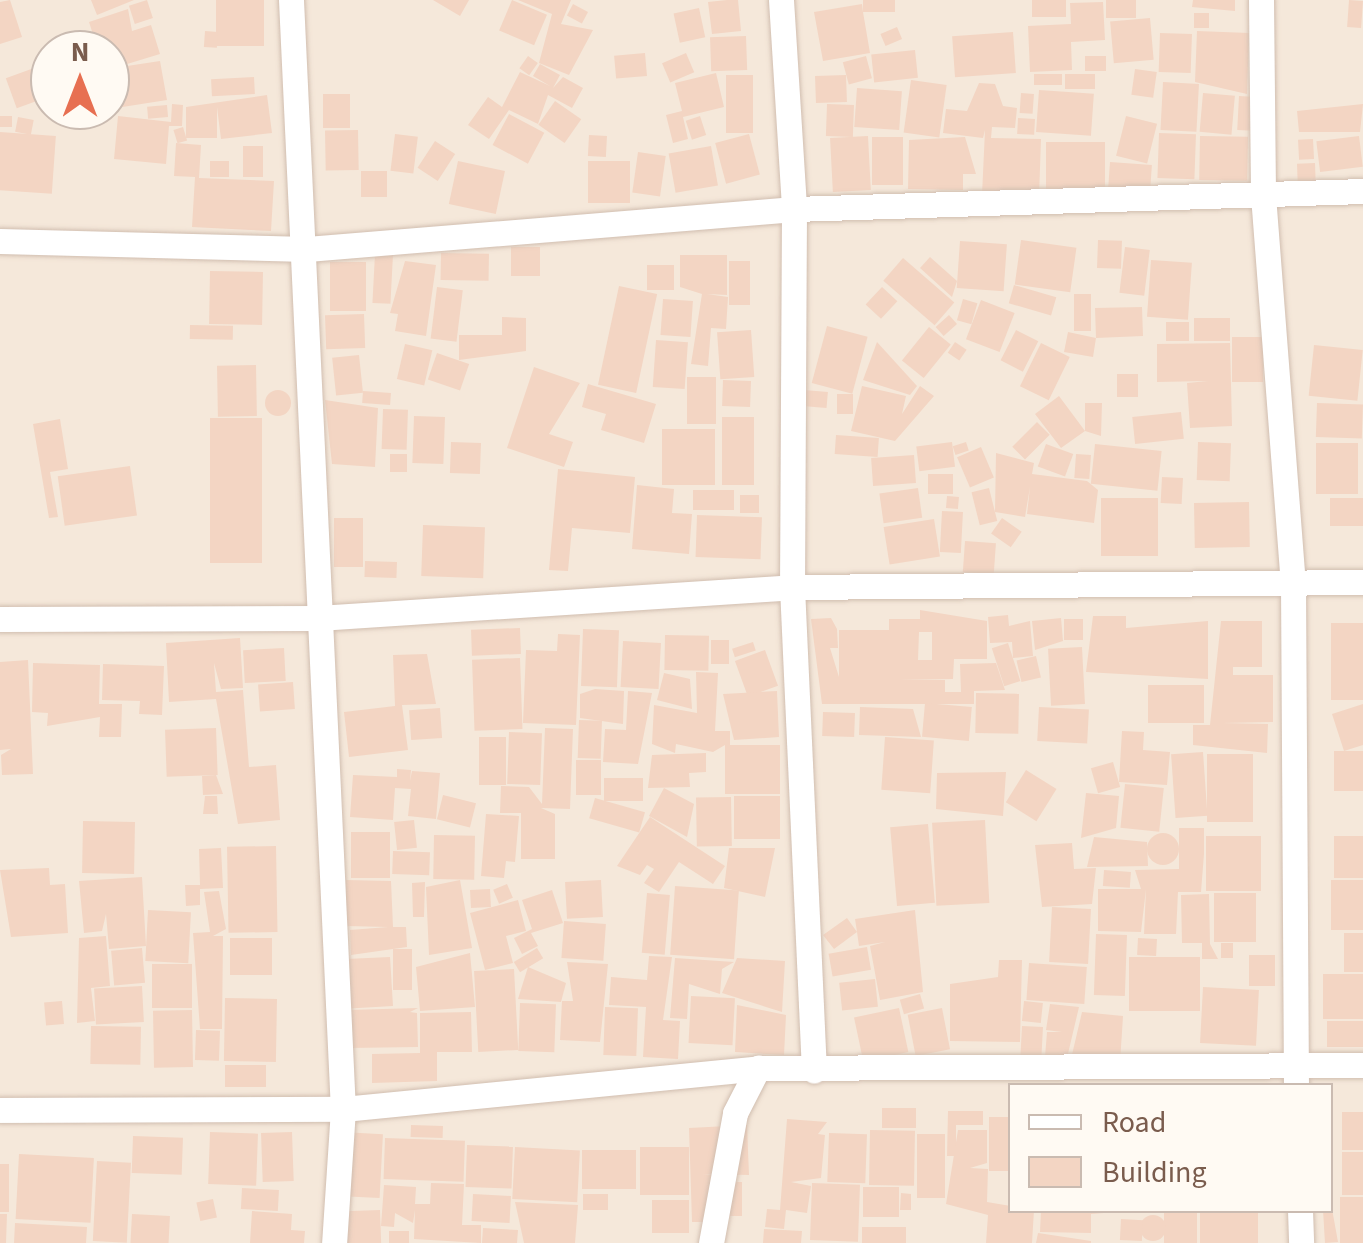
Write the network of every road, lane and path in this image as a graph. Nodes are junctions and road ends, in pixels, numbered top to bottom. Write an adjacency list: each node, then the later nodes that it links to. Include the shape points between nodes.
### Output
1 (291, 0): 8 (street)
2 (781, 0): 6 (street)
3 (1261, 0): 5 (street)
4 (1363, 191): 5 (street)
5 (1264, 195): 6 (street); 10 (street)
6 (794, 208): 8 (street); 11 (street)
7 (0, 241): 8 (street)
8 (307, 249): 12 (street)
9 (1363, 582): 10 (street)
10 (1293, 583): 11 (street); 17 (street)
11 (792, 587): 12 (street); 16 (street)
12 (318, 618): 13 (street); 19 (street)
13 (0, 619)
14 (1363, 1065): 17 (street)
15 (758, 1068): 16 (street); 19 (street); 22 (street, via 735,1113)
16 (814, 1070): 17 (street)
17 (1296, 1078)
18 (0, 1110): 19 (street)
19 (343, 1110): 21 (street)
20 (1300, 1213): 23 (street)
21 (334, 1243)
22 (711, 1243)
23 (1301, 1243)

